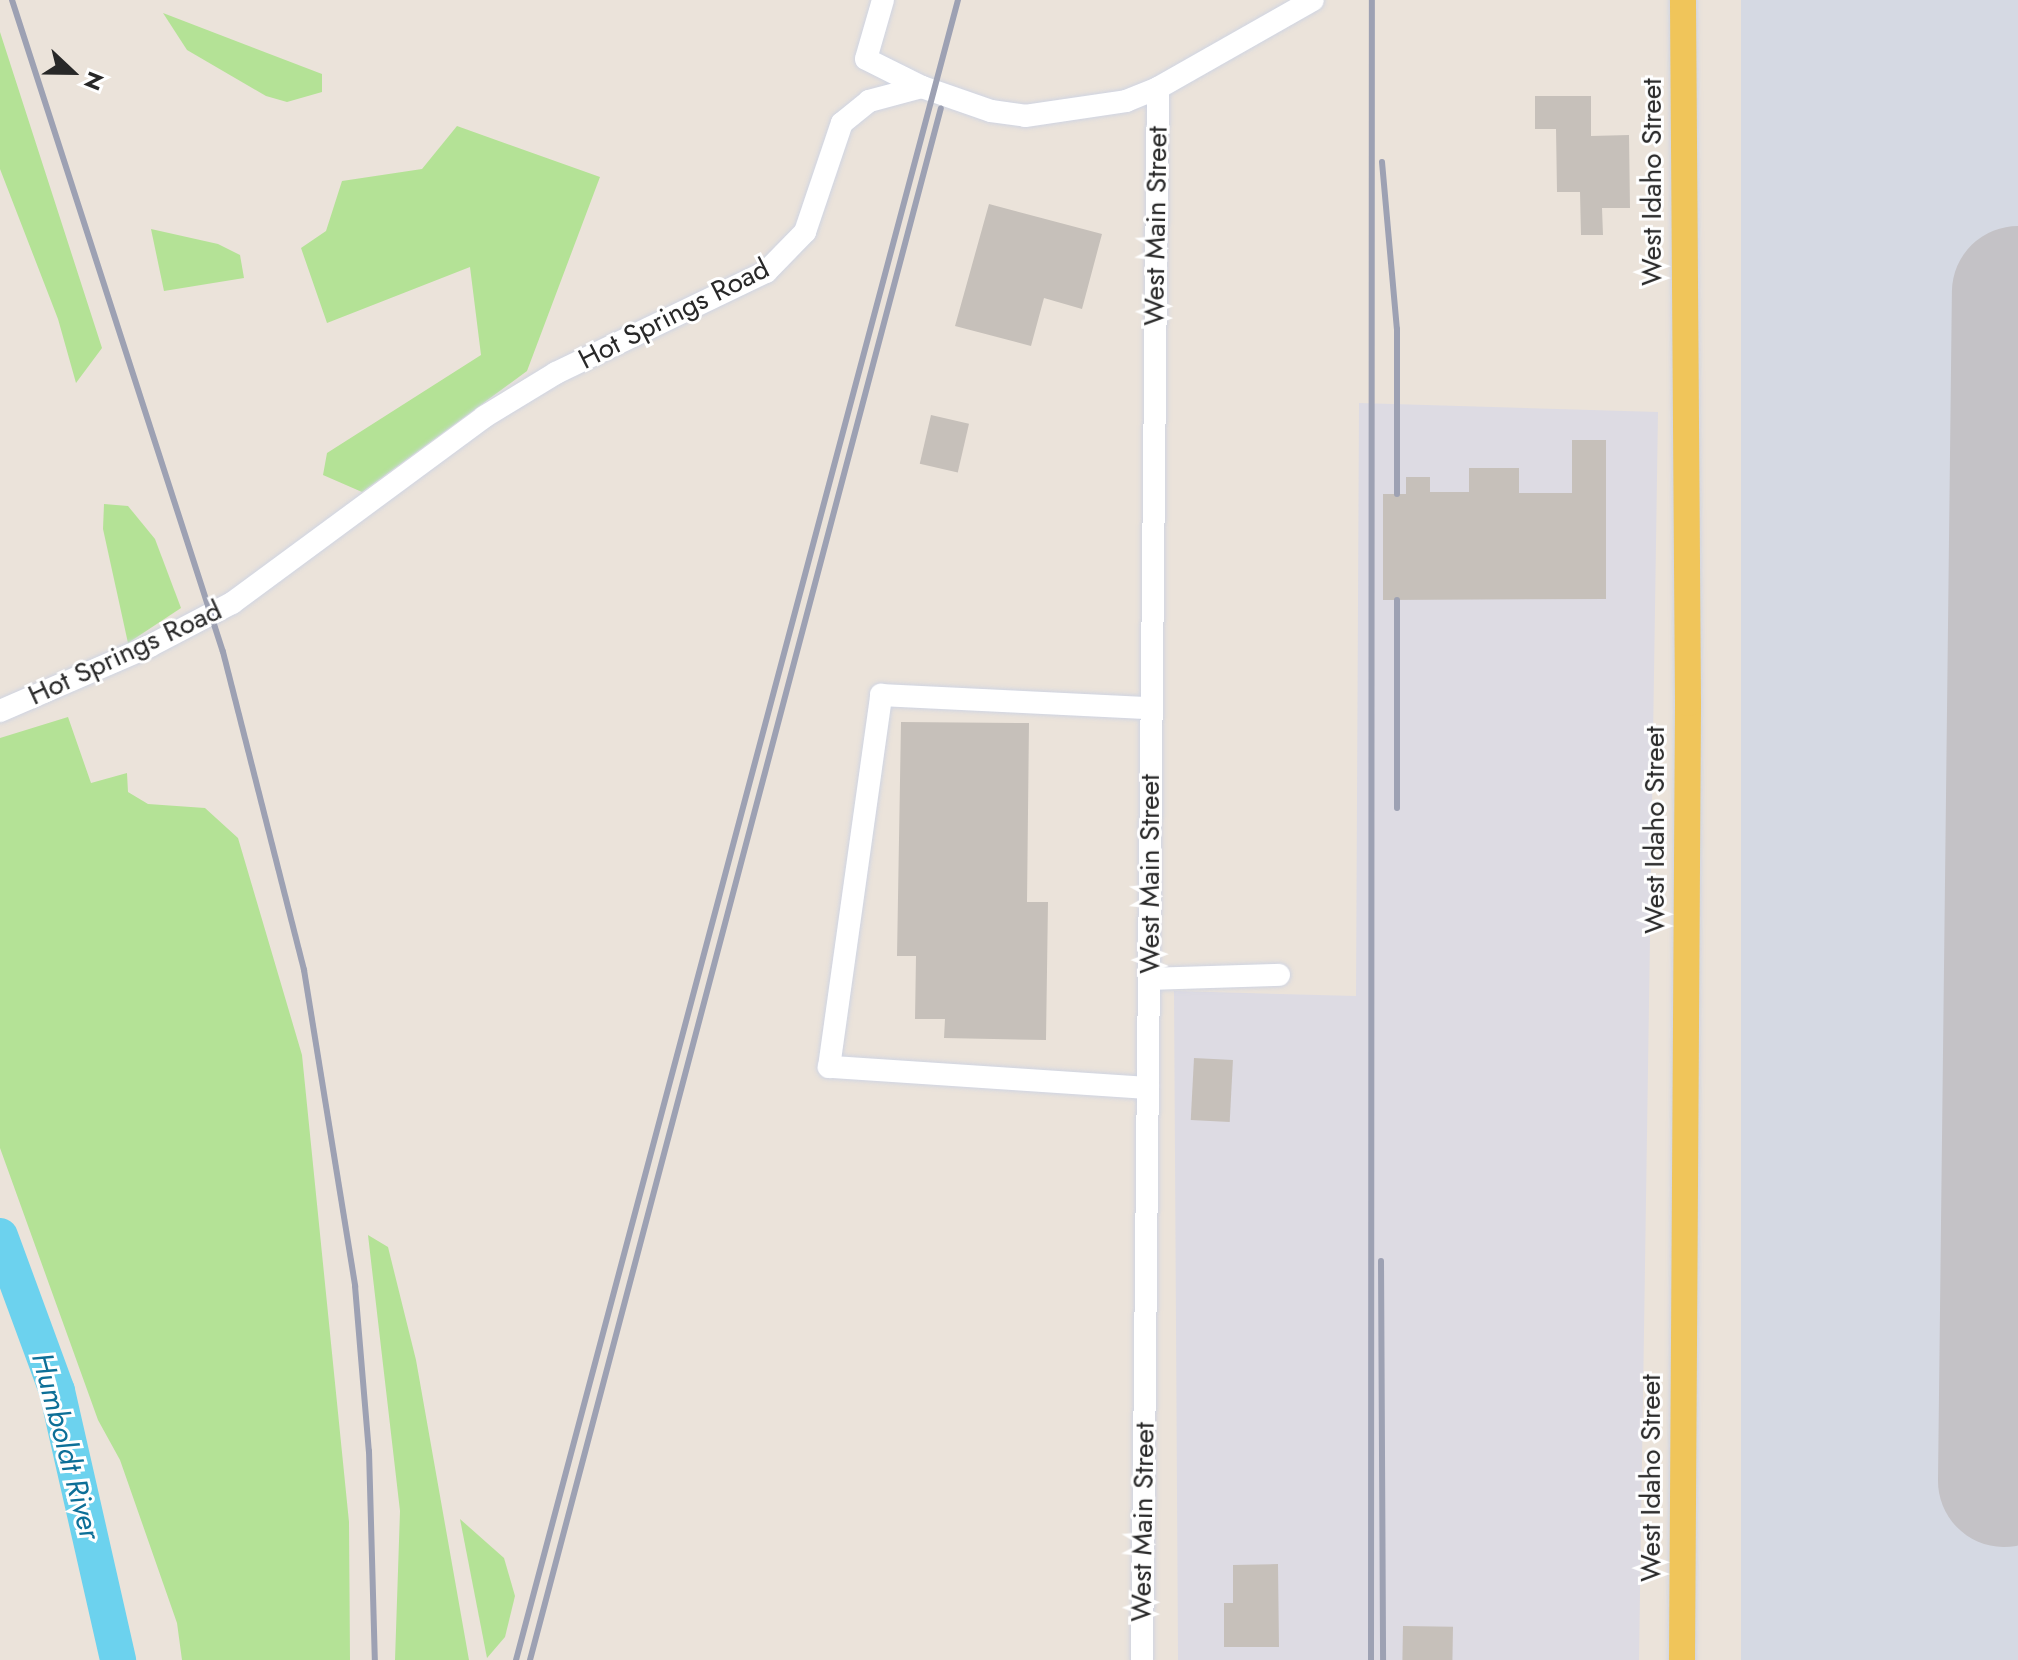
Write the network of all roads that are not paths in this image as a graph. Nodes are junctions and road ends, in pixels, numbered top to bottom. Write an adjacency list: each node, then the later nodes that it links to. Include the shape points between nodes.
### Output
1 (883, 0): 4 (street, via 866,59)
2 (1313, 0): 5 (street)
3 (1683, 0): 12 (main road, West Idaho Street, via 1688,703)
4 (922, 87): 5 (street, via 991,111 1025,116 1090,110); 7 (street, Hot Springs Road, via 852,111 842,123 805,232 766,272 556,373 484,417 232,603 150,646)
5 (1158, 88): 6 (street, West Main Street)
6 (1150, 708): 9 (street, West Main Street); 10 (street, via 881,695 829,1067)
7 (0, 711)
8 (1279, 975): 9 (street)
9 (1150, 979): 10 (street, West Main Street)
10 (1148, 1088): 11 (street, West Main Street)
11 (1142, 1660)
12 (1682, 1660)

